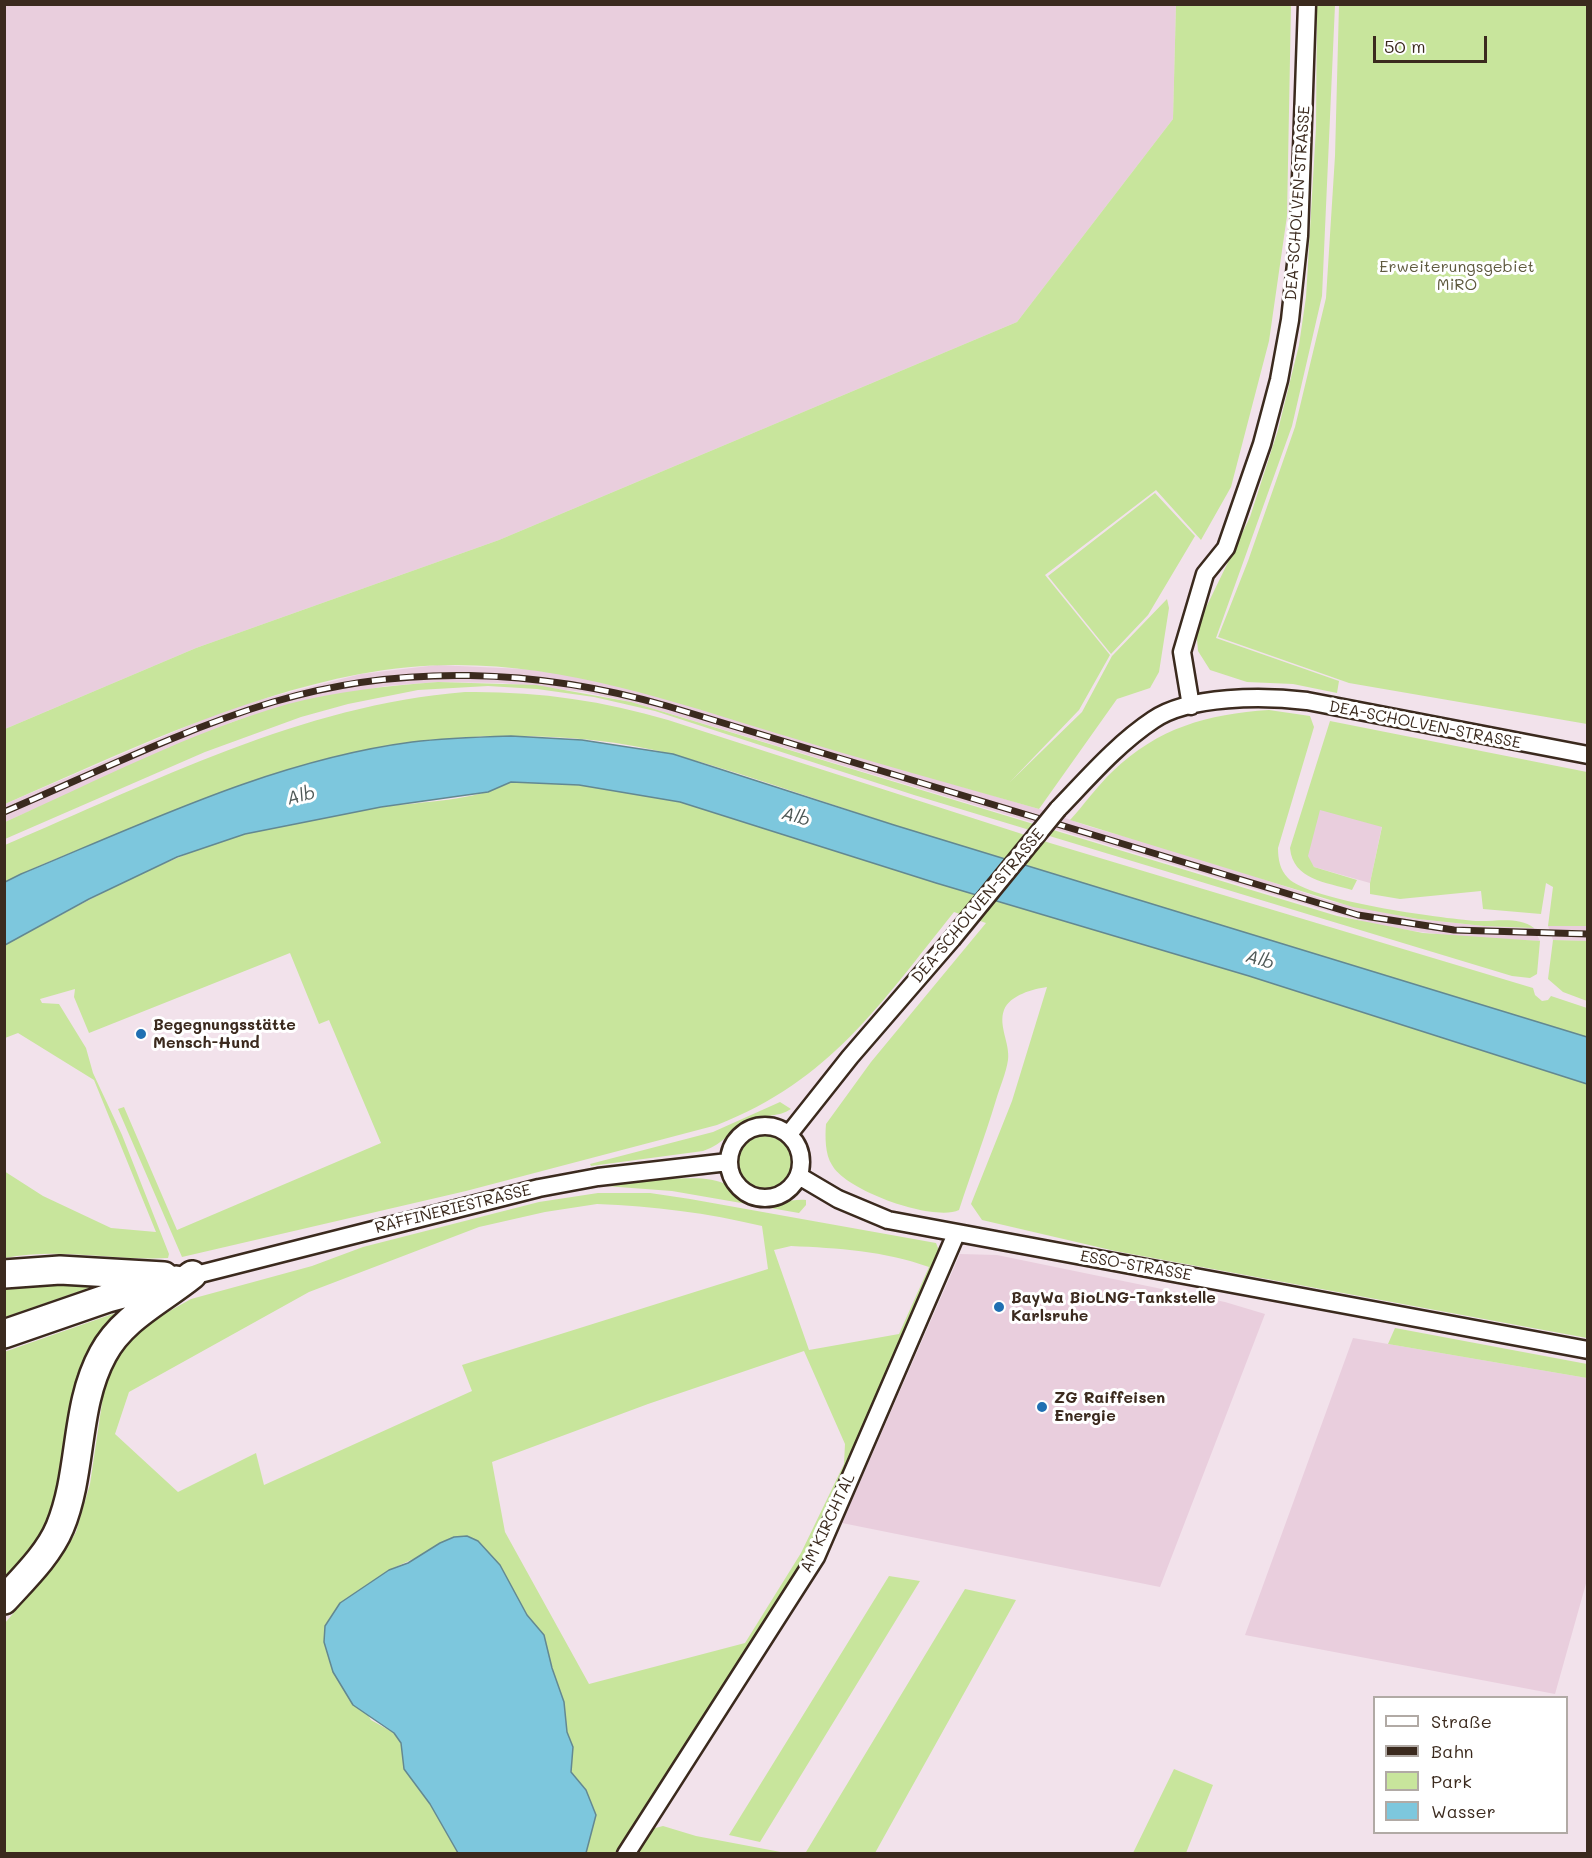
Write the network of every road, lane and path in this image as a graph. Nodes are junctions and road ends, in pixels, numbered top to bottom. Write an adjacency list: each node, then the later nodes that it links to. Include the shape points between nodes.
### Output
1 (1307, 4): 2 (street, DEA-SCHOLVEN-STRASSE, via 1300,226 1290,320 1262,444 1226,548 1205,574 1182,652)
2 (1191, 706): 3 (street, DEA-SCHOLVEN-STRASSE, via 1263,696 1307,701); 4 (street, DEA-SCHOLVEN-STRASSE, bridge, via 1155,718 1109,756 1058,809)
3 (1587, 755)
4 (789, 1134): 5 (street, via 767,1125 750,1129 736,1139); 6 (street, via 802,1161)
5 (728, 1162): 6 (street, via 737,1185 758,1198 782,1194); 9 (street, RAFFINERIESTRASSE, via 539,1188)
6 (799, 1176): 7 (street, ESSO-STRASSE, via 876,1216)
7 (956, 1234): 11 (street, ESSO-STRASSE); 13 (street, AM KIRCHTAL, via 816,1557)
8 (4, 1274): 9 (highway, via 60,1270)
9 (187, 1277): 10 (highway, via 108,1298); 12 (highway, via 163,1298 137,1313 104,1352 87,1395 77,1463 59,1529)
10 (4, 1334)
11 (1587, 1350)
12 (4, 1600)
13 (626, 1854)

